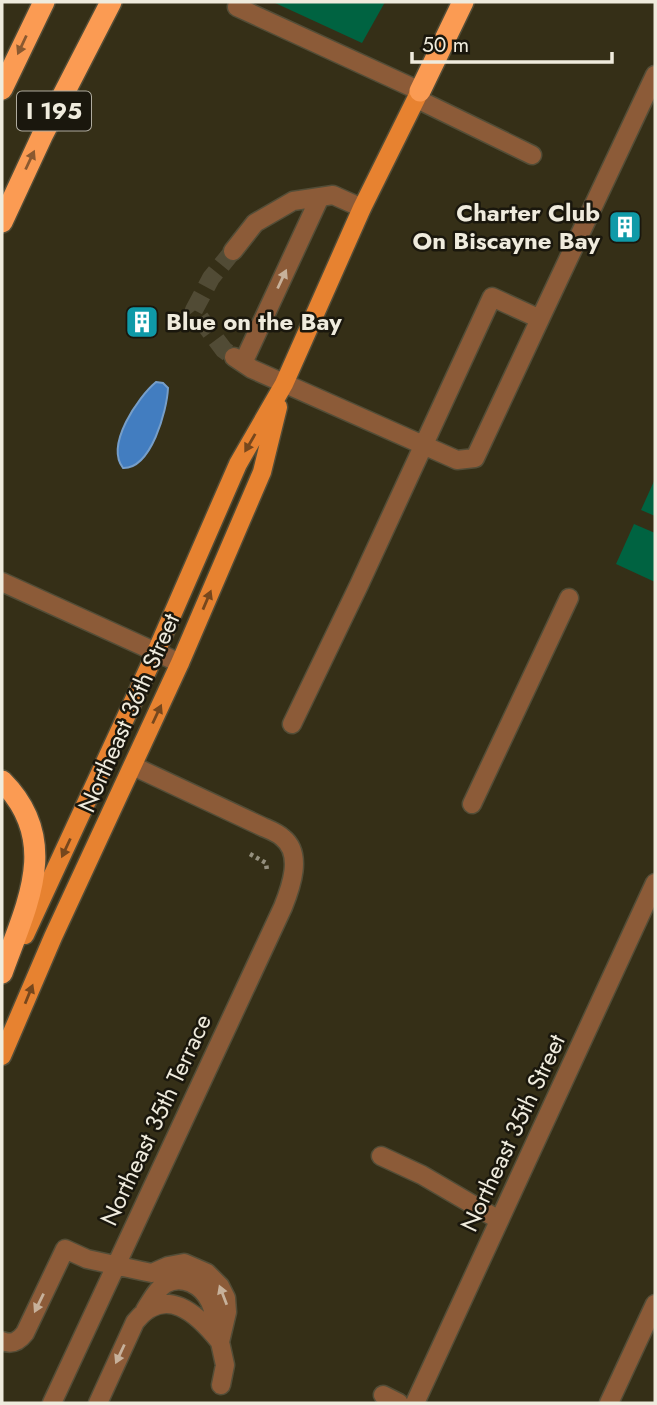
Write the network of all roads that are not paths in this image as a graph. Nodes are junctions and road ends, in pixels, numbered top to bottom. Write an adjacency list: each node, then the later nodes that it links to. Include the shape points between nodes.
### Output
1 (44, 2): 6 (highway, I 195, one-way to 6)
2 (111, 2): 11 (highway, I 195, one-way to 2)
3 (463, 2): 7 (highway)
4 (237, 7): 7 (street)
5 (655, 75): 13 (street)
6 (2, 89)
7 (419, 95): 8 (street); 10 (main road, Northeast 36th Street)
8 (532, 155)
9 (320, 197): 10 (street, via 333,195); 12 (street, via 293,201 255,223); 14 (street, one-way to 9, via 238,360)
10 (362, 208): 14 (main road, Northeast 36th Street)
11 (2, 222)
12 (233, 251)
13 (540, 319): 15 (street, via 475,458 457,460); 15 (street, via 492,297)
14 (284, 384): 15 (street); 18 (main road, Northeast 36th Street, one-way to 18, via 237,464); 19 (main road, Northeast 36th Street, one-way to 14, via 261,472)
15 (424, 446): 20 (street)
16 (2, 582): 18 (street)
17 (569, 597): 23 (street)
18 (156, 652): 19 (street); 26 (main road, Northeast 36th Street, one-way to 26)
19 (180, 663): 21 (main road, Northeast 36th Street, one-way to 19)
20 (292, 724)
21 (133, 766): 27 (main road, Northeast 36th Street, one-way to 21); 30 (street, Northeast 35th Terrace, via 284,838 293,854 293,880)
22 (2, 781): 25 (highway, via 24,810 36,849 30,894)
23 (472, 804)
24 (655, 883): 29 (street, Northeast 35th Street)
25 (2, 973)
26 (2, 983)
27 (2, 1056)
28 (381, 1156): 29 (street)
29 (499, 1220): 38 (street, Northeast 35th Street)
30 (115, 1266): 33 (street, one-way to 33, via 65,1249 25,1333 12,1343); 34 (street, one-way to 30, via 228,1312 226,1298 207,1273 184,1263 152,1273); 36 (street, Northeast 35th Terrace)
31 (655, 1304): 39 (street)
32 (143, 1312): 34 (street, via 161,1303 180,1307 206,1324); 34 (street, via 167,1283 185,1280 209,1299); 37 (street, one-way to 37)
33 (2, 1341)
34 (220, 1342): 35 (street, via 225,1365)
35 (221, 1385)
36 (52, 1403)
37 (98, 1403)
38 (415, 1403)
39 (609, 1403)

